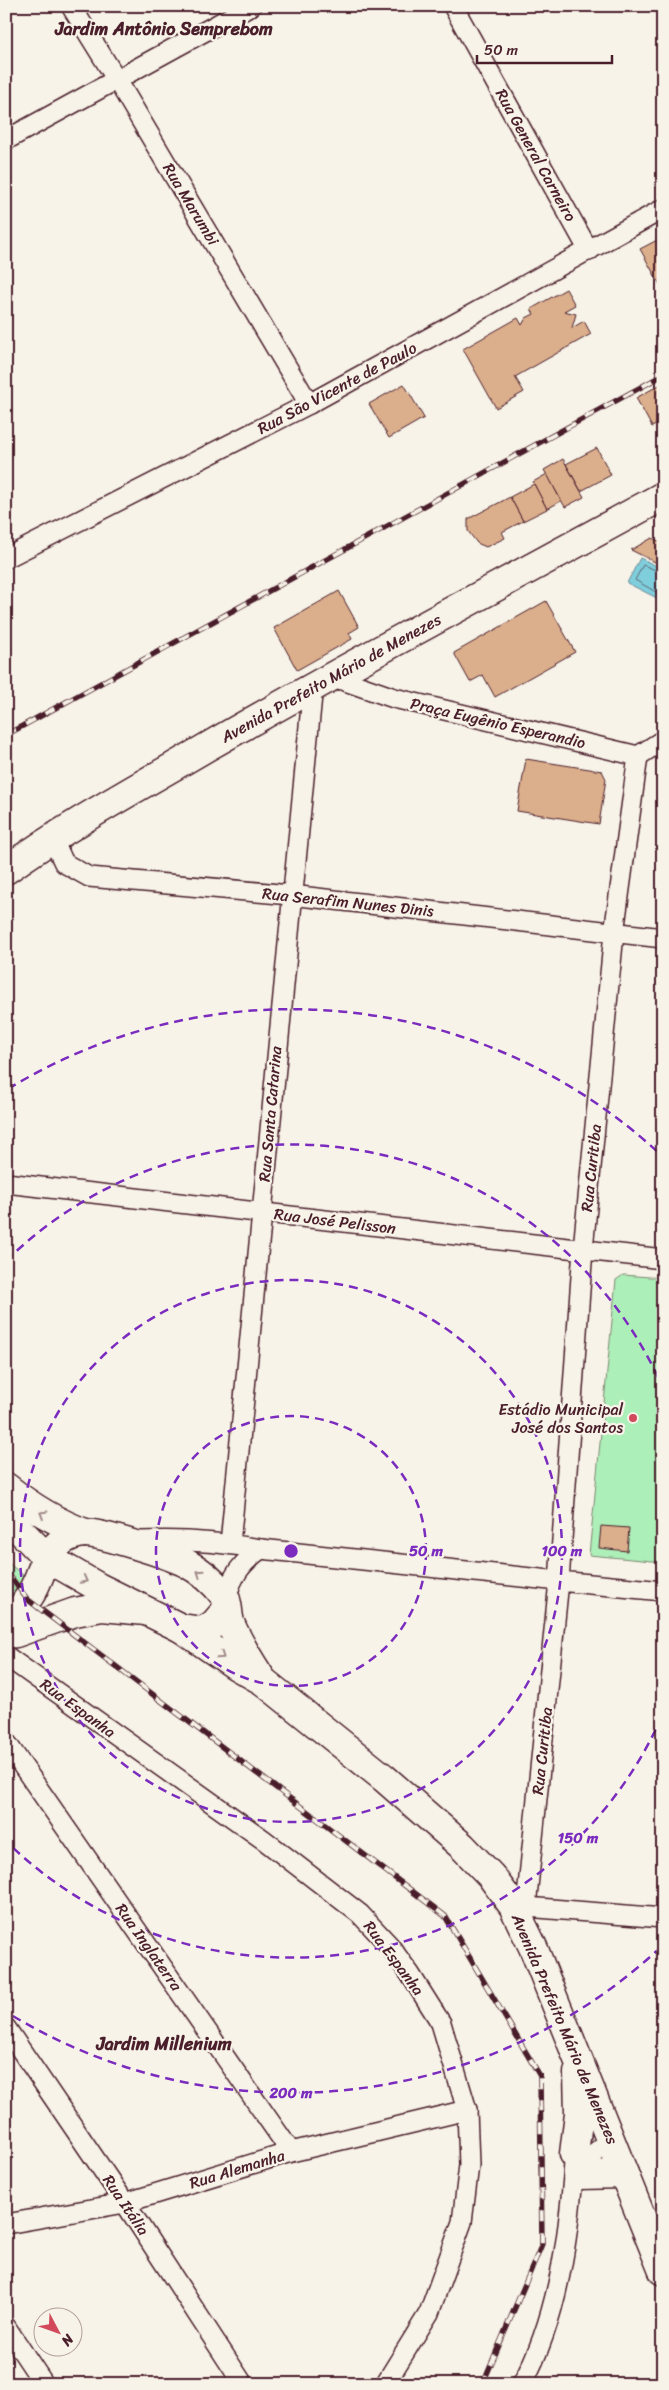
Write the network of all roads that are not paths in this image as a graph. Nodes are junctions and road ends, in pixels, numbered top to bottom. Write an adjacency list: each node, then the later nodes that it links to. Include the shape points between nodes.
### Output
1 (71, 6): 4 (street, Rua Marumbi)
2 (250, 6): 4 (street)
3 (453, 6): 7 (street, Rua General Carneiro)
4 (117, 80): 5 (street); 8 (street, Rua Marumbi)
5 (6, 140)
6 (663, 209): 7 (street, Rua São Vicente de Paulo)
7 (590, 251): 8 (street, Rua São Vicente de Paulo)
8 (309, 404): 10 (street, Rua São Vicente de Paulo)
9 (663, 496): 11 (main road, Avenida Prefeito Mário de Menezes)
10 (8, 554)
11 (322, 680): 13 (street, Praça Eugênio Esperandio); 14 (main road, Avenida Prefeito Mário de Menezes); 16 (street, Rua Santa Catarina)
12 (663, 740): 13 (street)
13 (638, 756): 17 (street, Rua Curitiba)
14 (52, 837): 15 (main road, Avenida Prefeito Mário de Menezes); 16 (street, Rua Serafim Nunes Dinis, via 64,863 89,877)
15 (6, 870)
16 (291, 895): 17 (street, Rua Serafim Nunes Dinis); 20 (street, Rua Santa Catarina)
17 (614, 934): 18 (street, Rua Serafim Nunes Dinis); 21 (street, Rua Curitiba)
18 (663, 938)
19 (6, 1183): 20 (street, Rua José Pelisson)
20 (261, 1212): 21 (street, Rua José Pelisson); 27 (street, Rua Santa Catarina)
21 (583, 1249): 22 (street, Rua José Pelisson); 30 (street, Rua Curitiba)
22 (663, 1259)
23 (6, 1487): 25 (main road, one-way to 23, via 60,1524)
24 (6, 1516): 29 (main road)
25 (86, 1533): 26 (main road, Avenida Prefeito Mário de Menezes); 29 (main road, via 58,1543)
26 (125, 1542): 27 (street, via 172,1539); 32 (main road, Avenida Prefeito Mário de Menezes, one-way to 26, via 212,1580 186,1563)
27 (230, 1544): 28 (street)
28 (261, 1549): 30 (street); 32 (street, via 248,1557 230,1582)
29 (46, 1557): 33 (main road, Avenida Prefeito Mário de Menezes, one-way to 33); 34 (main road, via 40,1577 27,1599)
30 (559, 1582): 31 (street); 40 (street, Rua Curitiba)
31 (663, 1591)
32 (226, 1604): 35 (main road, via 214,1624 203,1630); 38 (main road, Avenida Prefeito Mário de Menezes, via 245,1653)
33 (149, 1611): 35 (main road, Avenida Prefeito Mário de Menezes); 36 (main road, via 102,1607 74,1612)
34 (6, 1621)
35 (181, 1628): 38 (main road, Avenida Prefeito Mário de Menezes, one-way to 38, via 234,1665)
36 (6, 1634)
37 (6, 1656): 44 (street, Rua Espanha, via 264,1840 365,1919 389,1945 441,2023)
38 (264, 1681): 40 (main road, Avenida Prefeito Mário de Menezes, via 462,1846)
39 (6, 1742): 46 (street, Rua Inglaterra)
40 (520, 1906): 41 (street); 43 (main road, Avenida Prefeito Mário de Menezes)
41 (663, 1918)
42 (6, 2028): 49 (street, Rua Itália)
43 (578, 2059): 45 (main road, Avenida Prefeito Mário de Menezes); 47 (main road)
44 (467, 2110): 46 (street, Rua Alemanha); 55 (street, Rua Espanha, via 469,2165 462,2222 429,2313)
45 (607, 2129): 47 (street, via 596,2152); 48 (main road, Avenida Prefeito Mário de Menezes)
46 (292, 2152): 49 (street, Rua Alemanha)
47 (575, 2172): 48 (main road); 56 (street, via 556,2297)
48 (624, 2174): 51 (main road, Avenida Prefeito Mário de Menezes)
49 (125, 2203): 50 (street, Rua Alemanha); 54 (street, Rua Itália)
50 (6, 2224)
51 (660, 2257)
52 (6, 2327): 53 (street)
53 (44, 2384)
54 (243, 2384)
55 (384, 2384)
56 (522, 2384)

